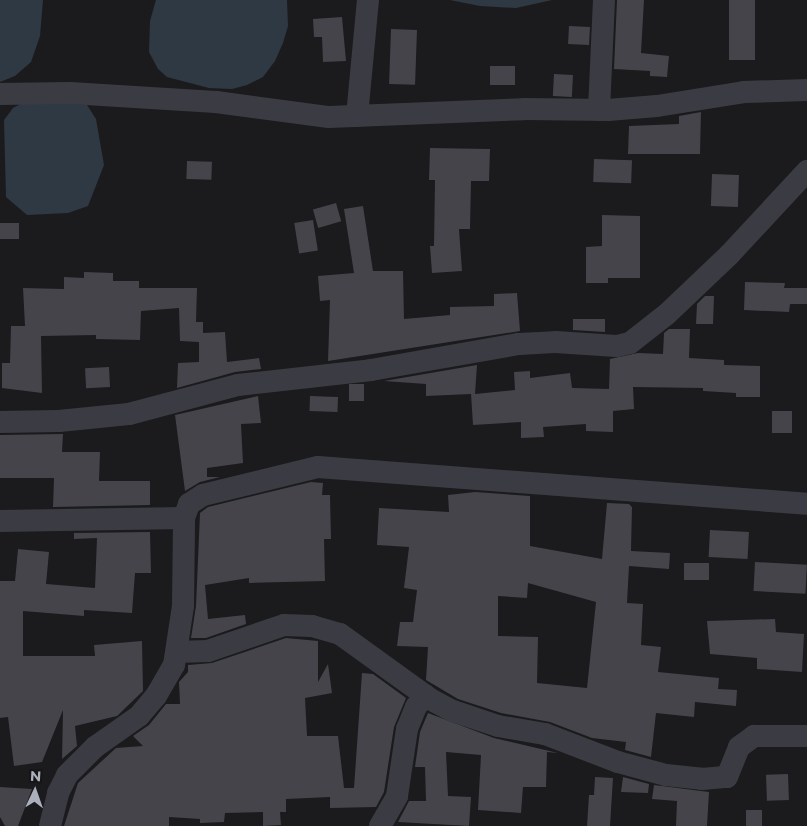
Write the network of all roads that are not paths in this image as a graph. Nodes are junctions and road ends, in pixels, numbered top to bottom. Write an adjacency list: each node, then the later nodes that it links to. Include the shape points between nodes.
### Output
1 (368, 0): 6 (street)
2 (604, 0): 5 (street)
3 (807, 90): 5 (street, via 744,92 657,106)
4 (0, 94): 6 (street, via 70,93 216,102 280,113)
5 (598, 110): 6 (street, via 524,109)
6 (357, 116)
7 (807, 171): 8 (street, via 729,255 667,314 630,343 617,346 555,342 519,344 371,370 238,385 129,414 59,421)
8 (0, 422)
9 (807, 504): 10 (street, via 318,468 203,495 189,504)
10 (184, 518): 11 (street); 12 (street, via 184,606)
11 (0, 521)
12 (176, 652): 13 (street, via 208,651 284,625 312,626 340,634); 15 (street, via 167,679 139,716 95,747 67,775 58,792)
13 (425, 695): 14 (street, via 453,711 498,726 545,734 618,762 666,775 702,779 728,777 739,747 754,736); 16 (street, via 407,729 397,796)
14 (807, 736)
15 (50, 826)
16 (380, 826)

